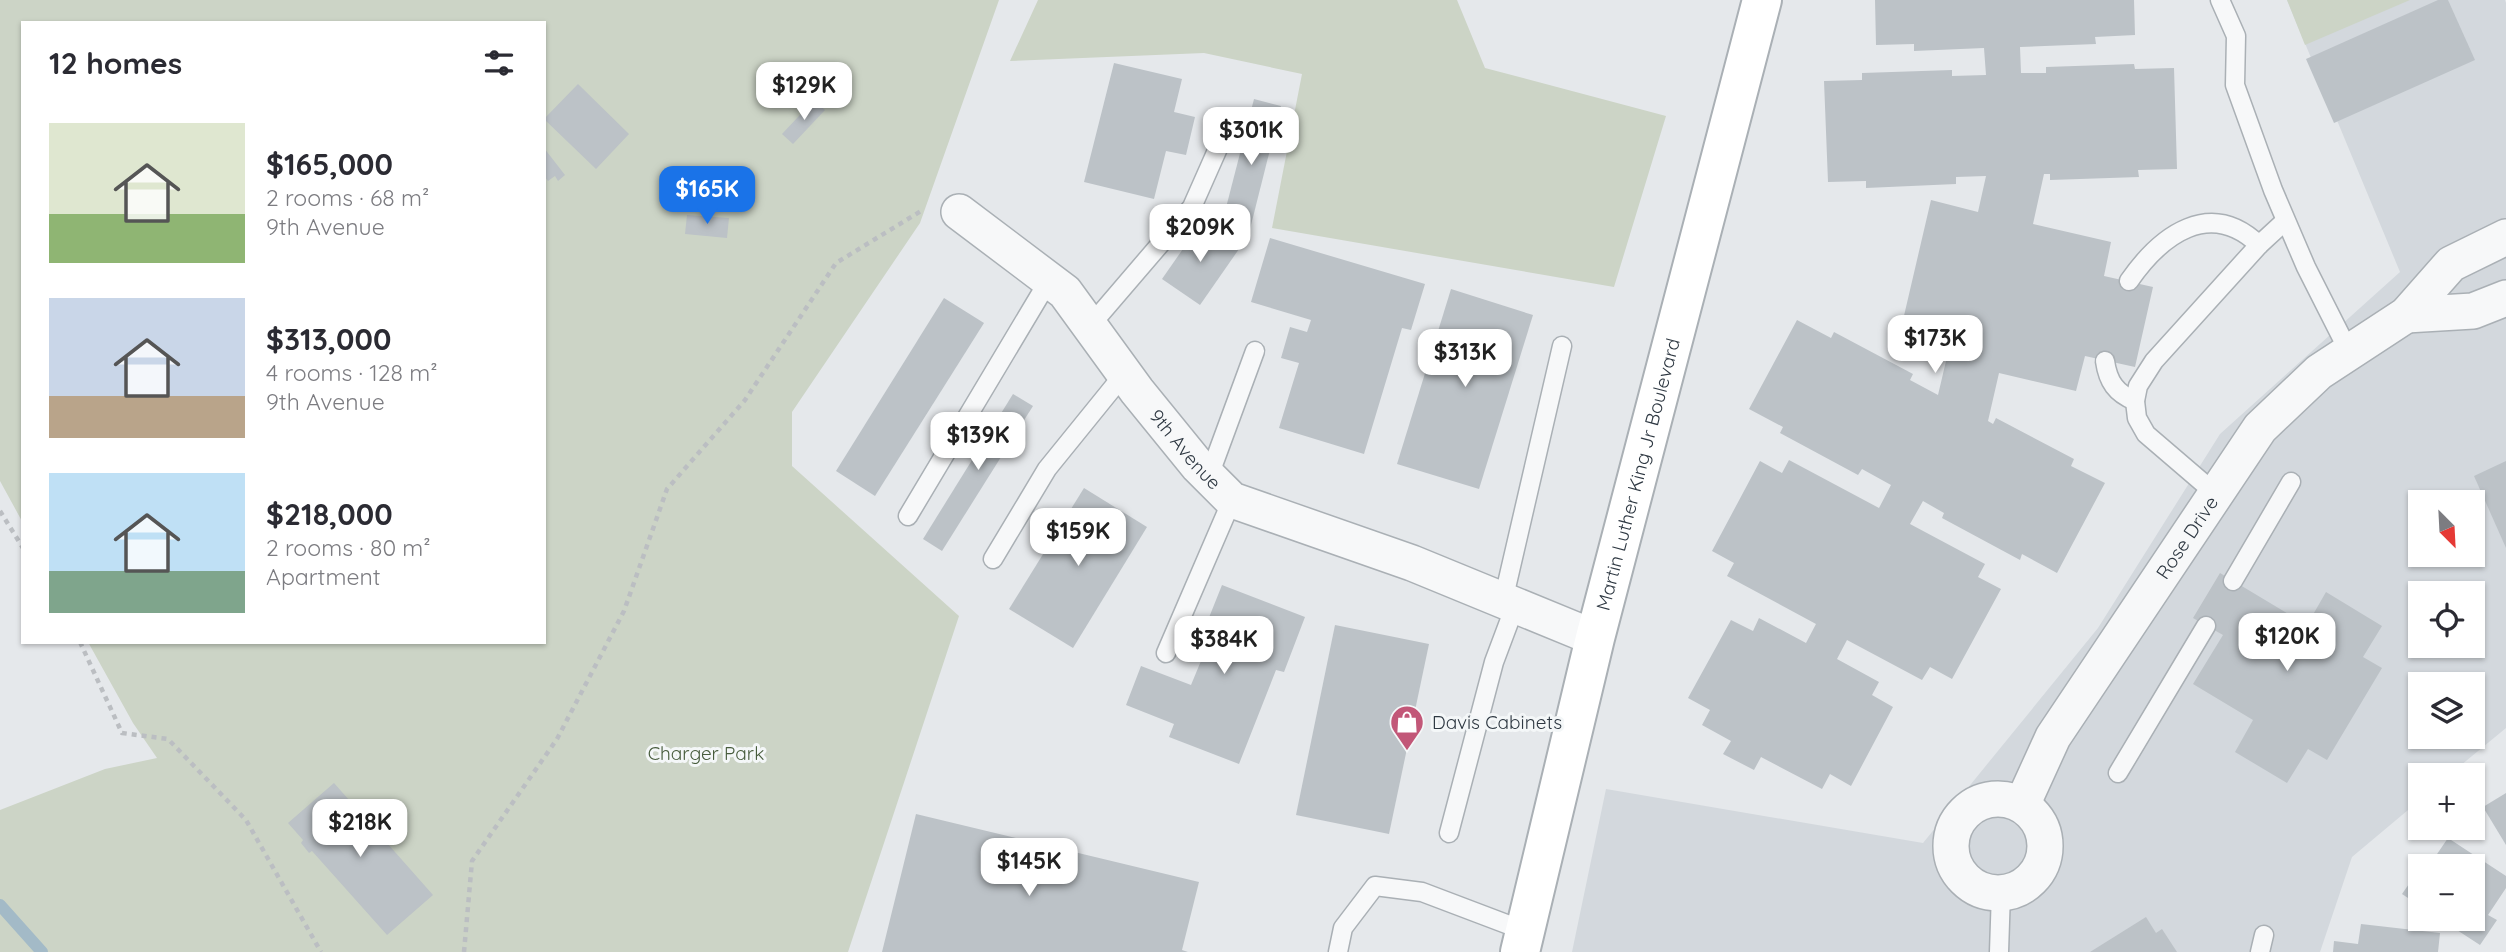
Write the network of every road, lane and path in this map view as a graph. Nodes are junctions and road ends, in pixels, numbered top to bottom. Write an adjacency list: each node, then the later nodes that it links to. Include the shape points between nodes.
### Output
1 (1762, 0): 29 (main road, Martin Luther King Jr Boulevard)
2 (2221, 0): 5 (lane, via 2236,36 2235,85)
3 (1219, 146): 12 (lane, via 1192,207)
4 (959, 212): 8 (street, 9th Avenue); 38 (path, via 937,201 836,263 745,400 667,489 624,611 557,738 472,861)
5 (2286, 221): 7 (lane); 15 (lane)
6 (2506, 237): 11 (street, Rose Drive, via 2451,264)
7 (2259, 245): 9 (lane, via 2233,226 2200,224 2159,246); 18 (lane, via 2144,372)
8 (1049, 280): 12 (street, 9th Avenue, via 1065,292); 23 (lane)
9 (2129, 281)
10 (2506, 298): 11 (street, Rose Drive, via 2473,311)
11 (2406, 315): 15 (street, Rose Drive)
12 (1090, 326): 17 (street, 9th Avenue)
13 (1562, 346): 27 (lane)
14 (1255, 351): 20 (lane)
15 (2348, 352): 21 (street, Rose Drive, via 2319,372 2260,428)
16 (2105, 360): 18 (lane, via 2116,390)
17 (1124, 374): 20 (street, 9th Avenue); 25 (lane, via 1047,469)
18 (2135, 401): 21 (lane, via 2146,434)
19 (2291, 482): 26 (lane)
20 (1221, 488): 27 (street, 9th Avenue); 31 (lane)
21 (2216, 494): 33 (street, Rose Drive, via 2053,737)
22 (0, 511): 24 (path)
23 (908, 516)
24 (21, 545)
25 (993, 559)
26 (2233, 581)
27 (1509, 603): 29 (street, 9th Avenue); 34 (lane)
28 (2206, 626): 32 (lane)
29 (1595, 638): 36 (main road, Martin Luther King Jr Boulevard)
30 (81, 644): 37 (path, via 122,733 168,738 246,820)
31 (1167, 653)
32 (2118, 773)
33 (2022, 805): 35 (street, via 2036,818 2045,848 2033,877 2021,887); 35 (street, via 1995,799 1981,802 1958,822 1952,835 1955,865 1963,878 1975,887)
34 (1449, 833)
35 (2001, 892): 40 (lane)
36 (1523, 941): 39 (lane, via 1422,892 1375,886 1343,928)
37 (321, 952)
38 (464, 952)
39 (1338, 952)
40 (1999, 952)

